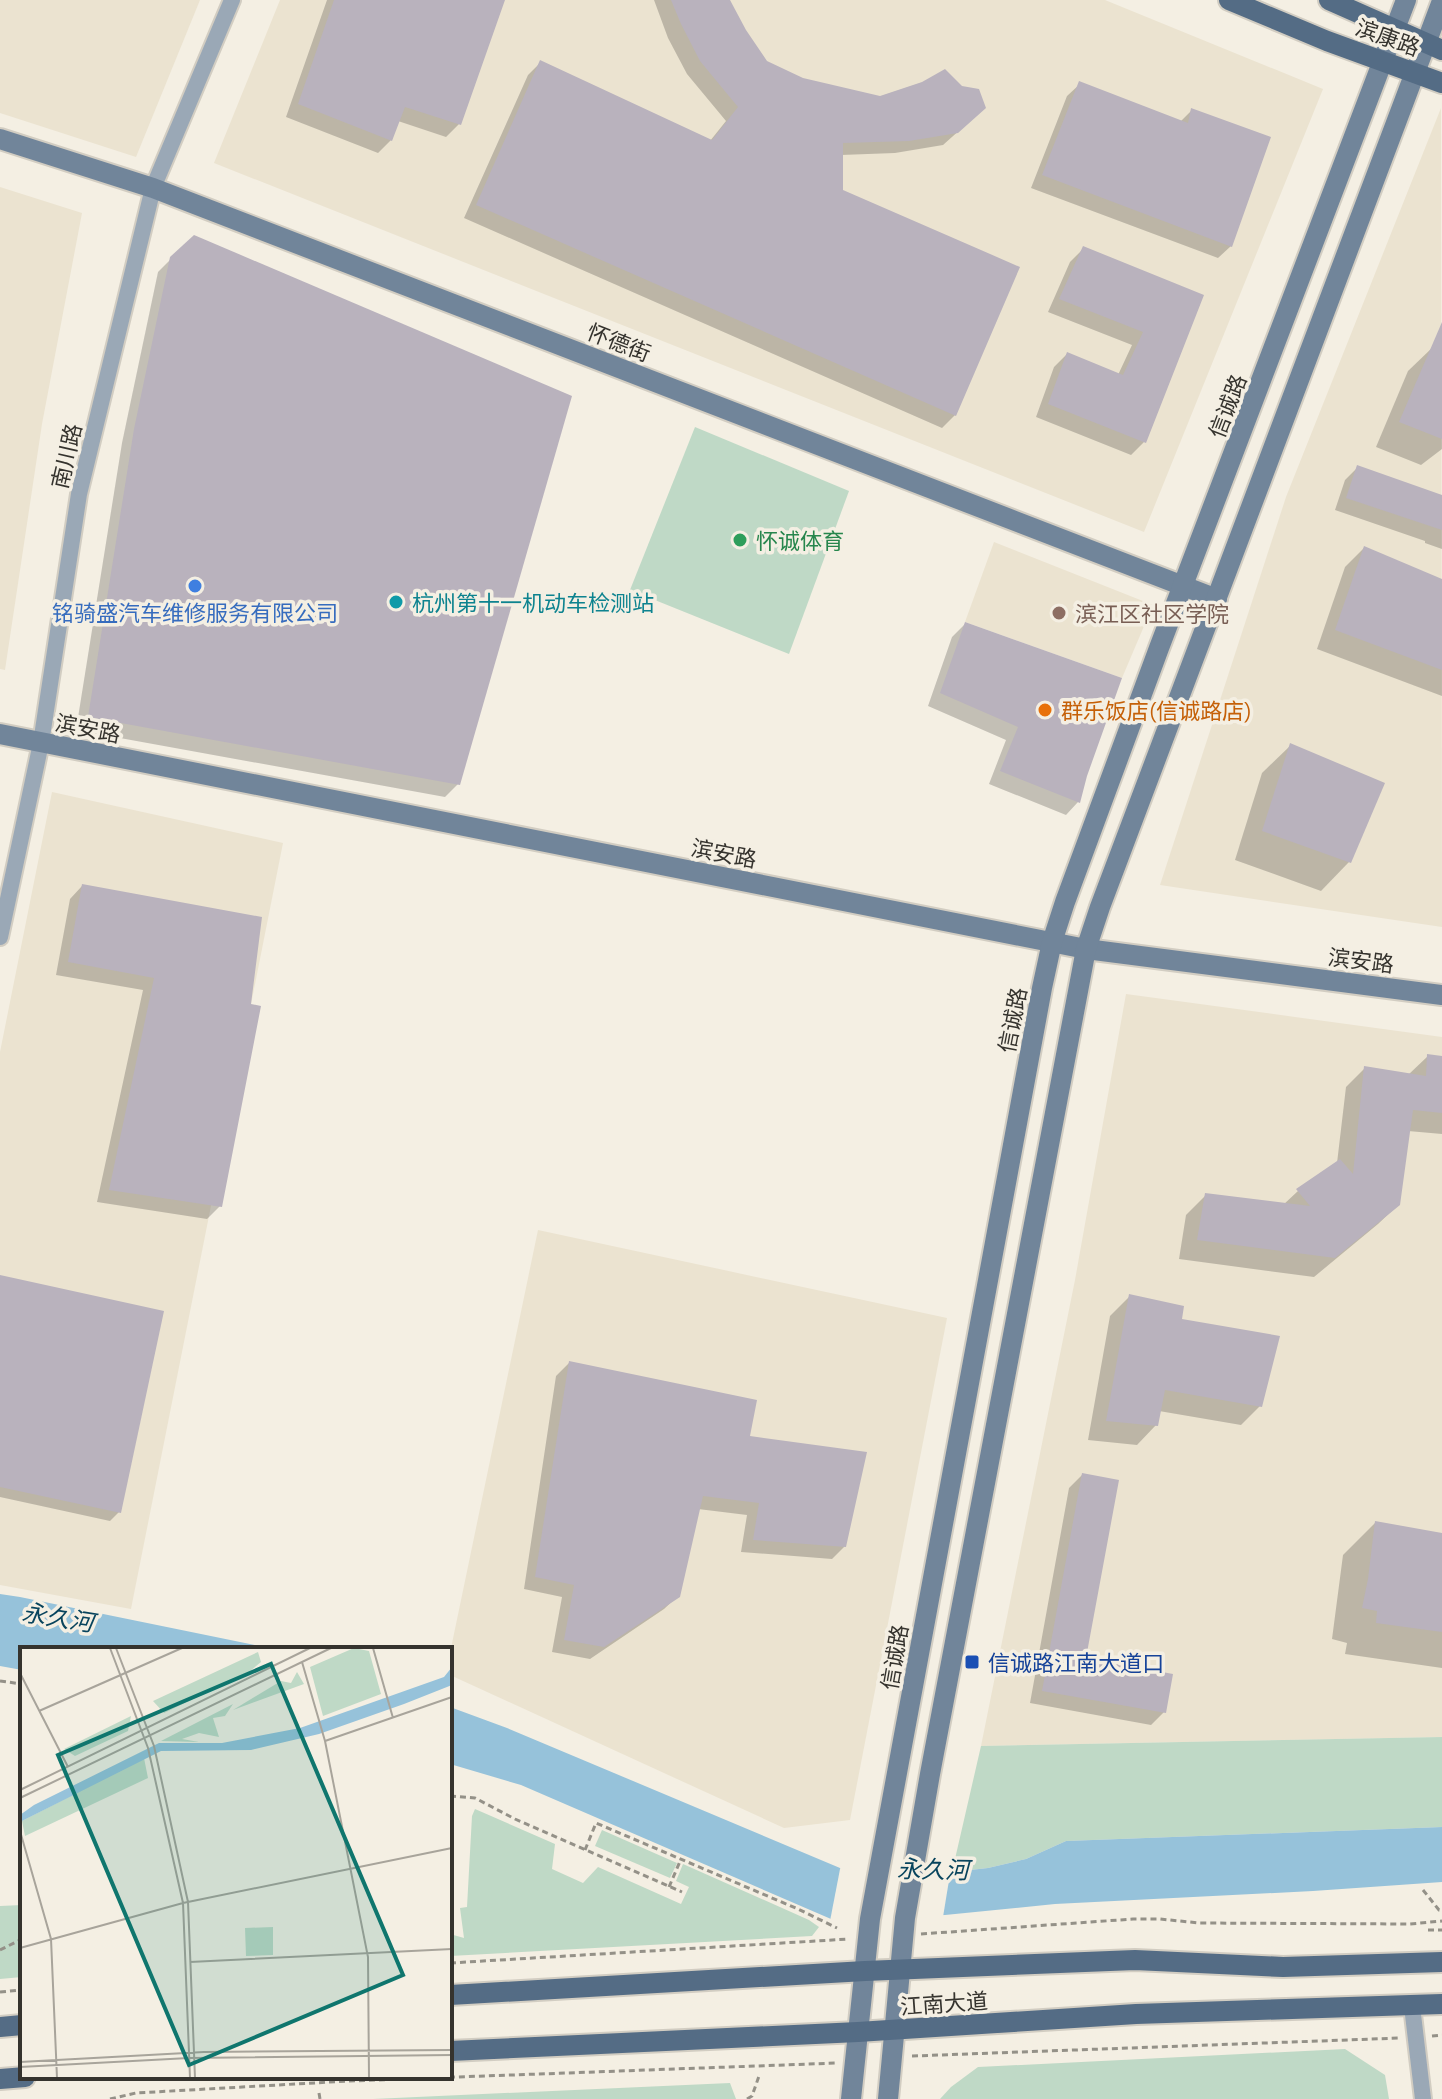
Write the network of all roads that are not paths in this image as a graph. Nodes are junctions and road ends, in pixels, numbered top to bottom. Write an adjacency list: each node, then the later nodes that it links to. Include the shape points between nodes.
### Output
1 (232, 0): 12 (street, 南川路)
2 (1229, 0): 8 (main road, 滨康路)
3 (1329, 0): 6 (main road, 滨康路)
4 (1406, 0): 6 (main road, 信诚路)
5 (1442, 1): 7 (main road)
6 (1395, 30): 7 (main road, 滨康路); 8 (main road, 信诚路)
7 (1434, 47): 9 (main road)
8 (1383, 61): 9 (main road, 滨康路); 13 (main road, 信诚路)
9 (1415, 73): 10 (main road, 滨康路); 14 (main road)
10 (1442, 83)
11 (0, 139): 12 (main road, 怀德街)
12 (153, 188): 13 (main road, 怀德街); 16 (street, 南川路, via 79,494)
13 (1184, 586): 14 (main road, 怀德街); 18 (main road, 信诚路)
14 (1217, 599): 19 (main road)
15 (0, 734): 16 (main road, 滨安路)
16 (41, 743): 17 (street, 南川路); 18 (main road, 滨安路)
17 (0, 937)
18 (1052, 942): 19 (main road, 滨安路); 23 (main road, 信诚路)
19 (1086, 949): 20 (main road, 滨安路); 22 (main road, via 930,1774)
20 (1442, 995)
21 (1442, 1962): 22 (main road, 江南大道, via 1283,1967 1135,1960)
22 (900, 1970): 23 (main road, 江南大道); 29 (main road)
23 (865, 1971): 24 (main road, 江南大道); 30 (main road, 信诚路)
24 (452, 1995)
25 (1442, 2004): 26 (main road, 江南大道)
26 (1412, 2006): 29 (main road, 江南大道, via 1136,2014); 36 (street)
27 (20, 2025): 28 (main road)
28 (0, 2027)
29 (894, 2030): 30 (main road, 江南大道); 35 (main road)
30 (858, 2032): 31 (main road, 江南大道); 34 (main road, 信诚路)
31 (452, 2051)
32 (20, 2077): 33 (main road)
33 (0, 2079)
34 (851, 2099)
35 (888, 2099)
36 (1423, 2099)

